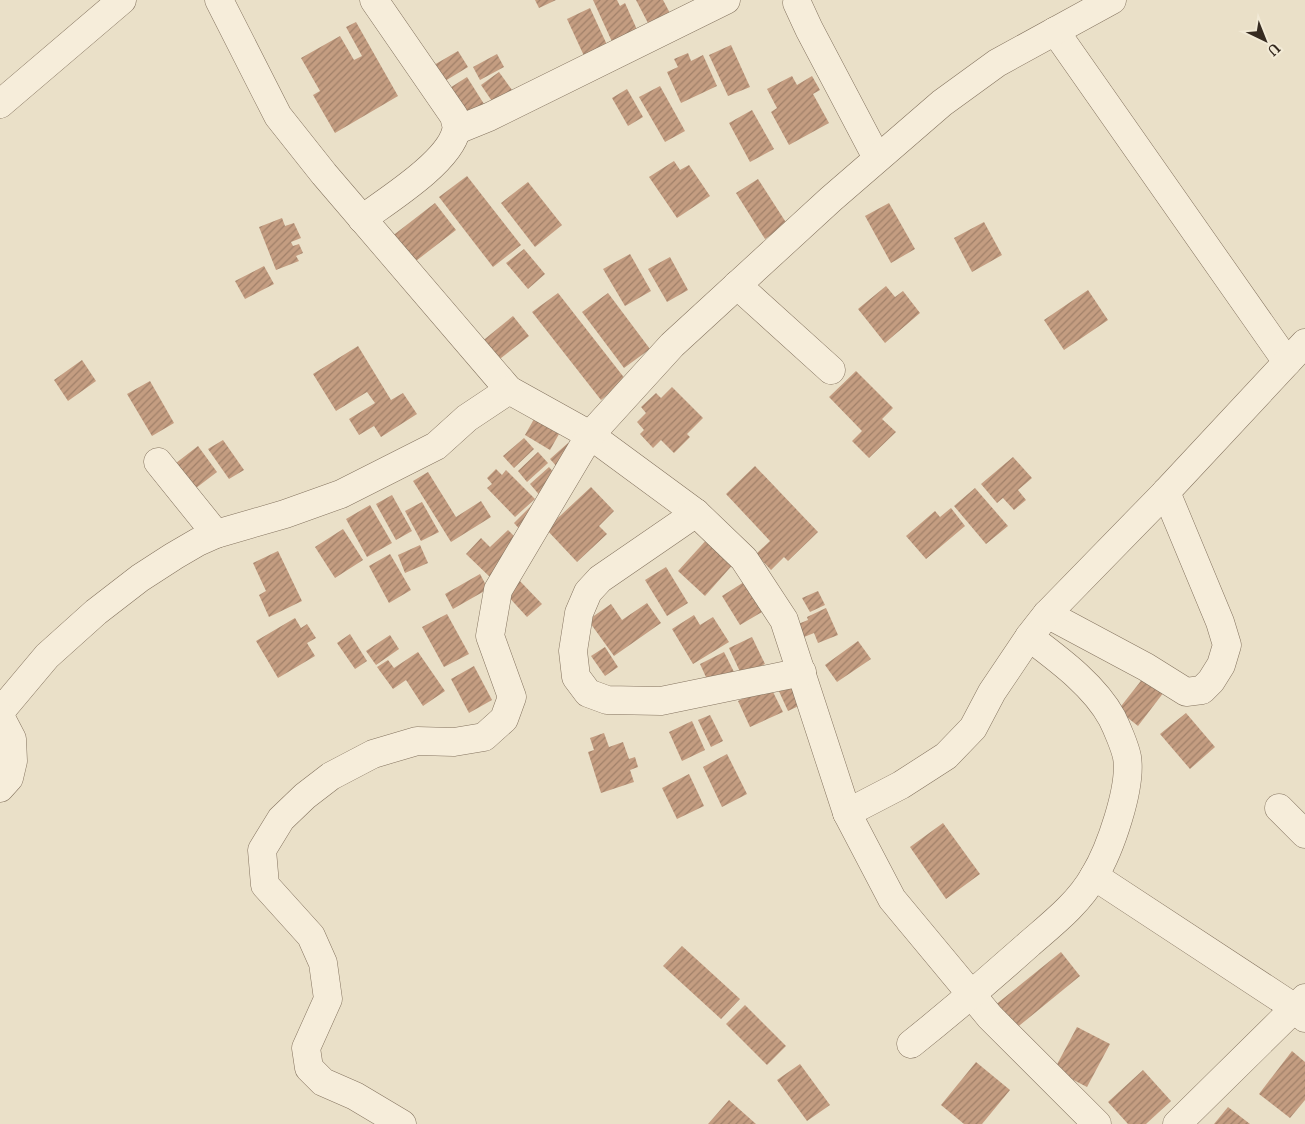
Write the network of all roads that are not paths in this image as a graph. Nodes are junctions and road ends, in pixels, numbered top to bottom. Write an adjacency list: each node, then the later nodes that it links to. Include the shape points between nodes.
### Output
1 (122, 0): 8 (street)
2 (219, 0): 11 (street, via 278,116)
3 (374, 0): 9 (street, via 454,116)
4 (726, 0): 9 (street)
5 (1112, 0): 7 (street)
6 (799, 1): 10 (street)
7 (1055, 31): 10 (street, via 997,63 942,103); 13 (street)
8 (0, 104)
9 (457, 130): 11 (street, via 444,154 423,174)
10 (878, 158): 12 (street)
11 (362, 219): 15 (street)
12 (737, 285): 14 (street); 16 (street, via 672,345)
13 (1299, 352): 18 (street)
14 (831, 370)
15 (509, 390): 16 (street); 20 (street, via 467,418 436,446 341,494)
16 (590, 435): 19 (street); 34 (street, via 498,590 490,636 512,697 504,719 484,737 454,742 417,741 373,754 331,776 281,819 262,850 265,884 311,936 323,963 328,1000 306,1048 309,1068 323,1082 355,1096)
17 (158, 462): 20 (street)
18 (1166, 492): 21 (street); 21 (street, via 1227,645 1222,665 1211,681 1202,690 1186,692)
19 (696, 513): 23 (street, via 744,559 784,620); 23 (street, via 600,579 588,592 573,651 576,676 588,694 607,700 661,701)
20 (216, 534): 24 (street, via 140,578 96,612 47,656)
21 (1047, 614): 22 (street)
22 (1028, 637): 28 (street, via 973,728 946,756 901,785); 30 (street, via 1074,672 1095,696 1112,718 1127,758 1126,790 1115,828)
23 (802, 672): 28 (street)
24 (0, 712)
25 (0, 716): 26 (street, via 12,739 13,761 9,778)
26 (0, 788)
27 (1279, 808): 29 (street)
28 (847, 813): 31 (street, via 892,899)
29 (1305, 834)
30 (1094, 876): 31 (street, via 1076,901); 32 (street)
31 (972, 995): 33 (street); 35 (street)
32 (1302, 1008): 36 (street)
33 (911, 1044)
34 (402, 1124)
35 (1097, 1124)
36 (1177, 1124)

